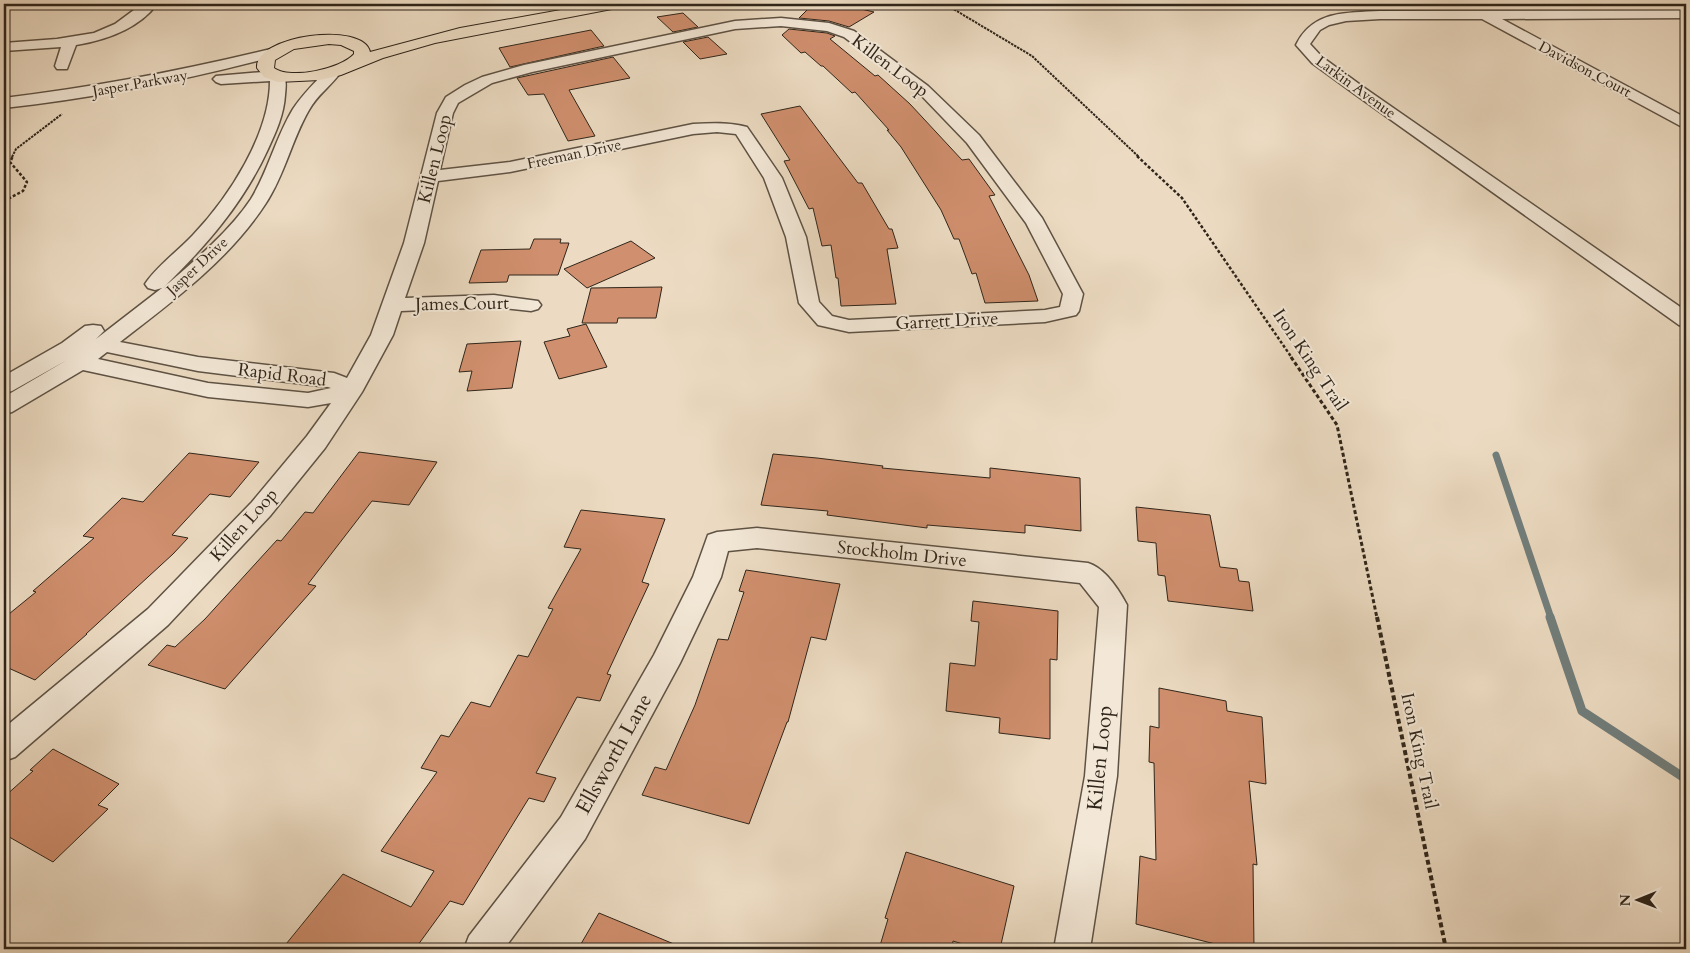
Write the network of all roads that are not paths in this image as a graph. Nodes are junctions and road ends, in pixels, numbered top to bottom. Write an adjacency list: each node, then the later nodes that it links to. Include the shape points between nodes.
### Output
1 (150, 4): 8 (street, via 108,33)
2 (569, 4): 9 (main road, via 412,35)
3 (617, 4): 12 (main road, via 447,36)
4 (1594, 4): 5 (street)
5 (1610, 9): 6 (street, Larkin Avenue); 7 (street, Larkin Avenue, via 1626,13)
6 (1483, 14): 18 (street, Davidson Court); 24 (street, Larkin Avenue, via 1344,18 1320,23 1306,35 1303,44 1317,60 1361,92)
7 (1686, 14)
8 (72, 40): 10 (street); 13 (street)
9 (347, 41): 11 (main road, via 310,41); 12 (main road, via 362,49 362,55)
10 (4, 47)
11 (275, 52): 15 (main road, via 264,63 265,68); 16 (street, Jasper Parkway, via 211,70 141,84)
12 (356, 62): 14 (main road)
13 (62, 66)
14 (333, 72): 15 (main road); 25 (street, Jasper Drive, via 300,111 258,202 225,242 173,290)
15 (277, 77): 17 (street, Jasper Parkway, via 203,82 144,95); 26 (street, Jasper Drive, via 274,118 247,176 215,225 153,286)
16 (4, 103)
17 (4, 116)
18 (1686, 124)
19 (430, 177): 21 (street, Killen Loop, via 414,243); 22 (street, Killen Loop, via 445,113 452,100 487,80 529,68 735,25 781,22 829,27 849,34 903,73 974,139 1035,222 1073,294); 23 (street, Freeman Drive, via 510,167 693,129 741,130 773,178 796,236 809,303)
20 (531, 304): 21 (street, James Court, via 494,301)
21 (392, 305): 28 (street, Killen Loop, via 382,335)
22 (1069, 311): 23 (street, Garrett Drive, via 1045,316 849,326)
23 (825, 321)
24 (1686, 321)
25 (102, 345): 26 (street, Rapid Road); 28 (street, Rapid Road, via 198,364 334,380)
26 (75, 355): 27 (street, Jasper Drive); 28 (street, Rapid Road, via 208,390 308,400); 29 (street, Jasper Drive)
27 (4, 386)
28 (351, 392): 32 (street, Killen Loop, via 316,442 261,509 158,617)
29 (4, 407)
30 (717, 542): 31 (street, Stockholm Drive, via 757,538); 33 (street, Ellsworth Lane, via 707,577 665,663 573,828)
31 (1088, 574): 34 (street, Killen Loop, via 1113,605 1101,776)
32 (4, 747)
33 (482, 949)
34 (1072, 949)

